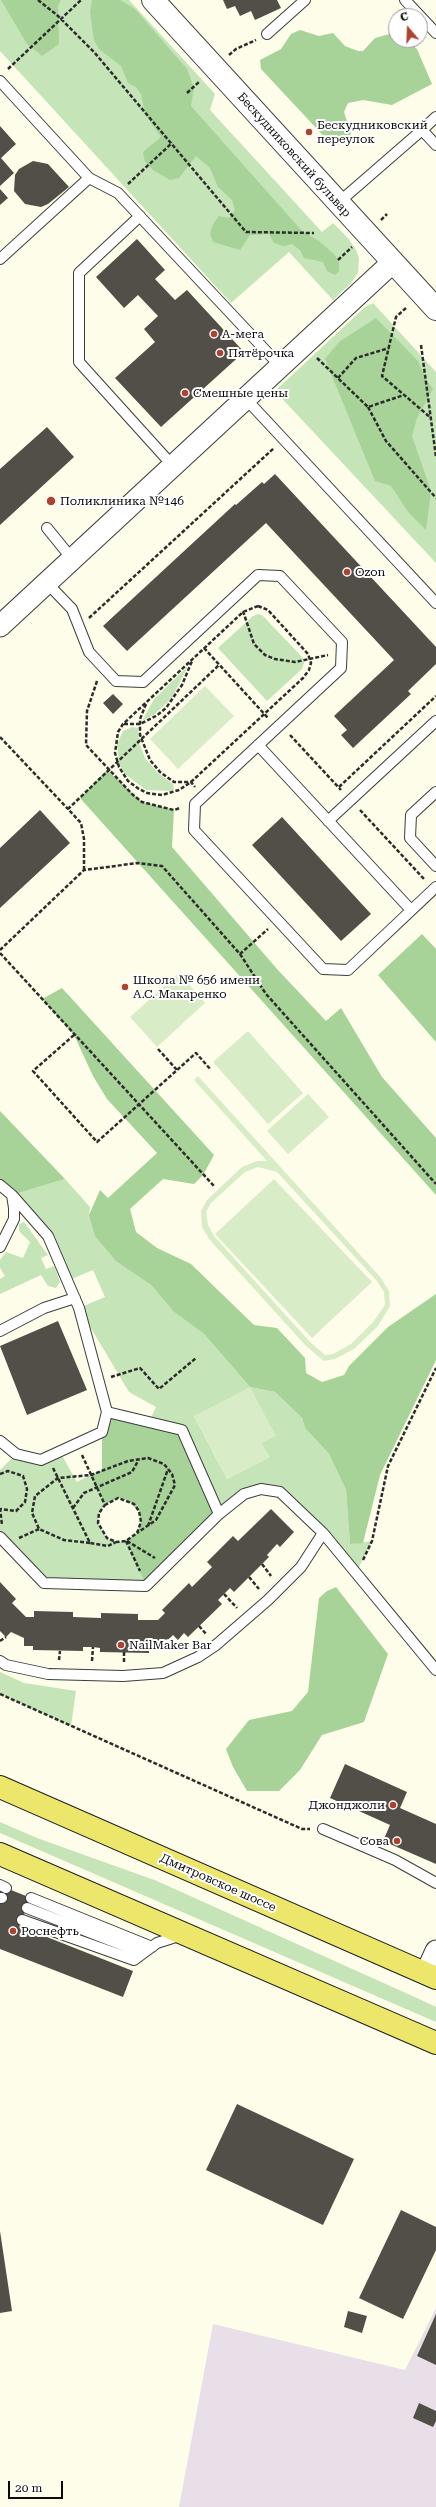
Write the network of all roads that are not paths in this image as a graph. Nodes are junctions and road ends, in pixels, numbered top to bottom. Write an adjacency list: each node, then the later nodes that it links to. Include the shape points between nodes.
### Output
1 (153, 0): 11 (street, Бескудниковский бульвар)
2 (305, 0): 5 (lane)
3 (405, 0): 4 (lane)
4 (436, 33)
5 (267, 34)
6 (0, 81): 10 (lane)
7 (436, 117): 8 (lane)
8 (422, 130): 9 (lane); 11 (lane)
9 (436, 145)
10 (89, 178): 12 (lane, via 118,193); 13 (lane)
11 (338, 203): 14 (street, Бескудниковский бульвар)
12 (140, 216): 16 (lane); 18 (lane, via 80,273 79,362)
13 (0, 260)
14 (393, 262): 15 (street, Бескудниковский бульвар); 16 (street)
15 (436, 309)
16 (281, 367): 17 (street)
17 (246, 399): 18 (street); 22 (lane)
18 (173, 466): 20 (street)
19 (47, 528): 20 (lane)
20 (73, 560): 21 (street)
21 (47, 583): 23 (street); 25 (lane, via 72,609 89,652 116,681 143,682 258,575 280,576 342,642 341,668)
22 (436, 603)
23 (0, 626)
24 (436, 722): 27 (lane)
25 (258, 745): 27 (lane); 30 (lane, via 195,804 194,830 278,921 323,969 348,970)
26 (436, 792): 28 (lane, via 411,815 410,838)
27 (328, 821): 30 (lane)
28 (436, 866)
29 (436, 887): 30 (lane)
30 (411, 910)
31 (0, 1185): 32 (lane)
32 (12, 1195): 33 (lane, via 14,1219); 34 (lane, via 48,1236)
33 (0, 1247)
34 (74, 1298): 35 (lane, via 44,1308); 36 (lane)
35 (0, 1331)
36 (107, 1412): 37 (lane, via 102,1432 41,1460 16,1454); 38 (lane, via 182,1430)
37 (0, 1441)
38 (219, 1514): 39 (lane, via 146,1586 44,1584); 40 (lane, via 244,1494 261,1489 280,1492)
39 (1, 1532)
40 (324, 1533): 41 (lane, via 301,1567 246,1619 198,1656 163,1673 123,1676 48,1674 6,1665); 42 (lane)
41 (0, 1661)
42 (436, 1670)
43 (0, 1787): 54 (main road, Дмитровское шоссе)
44 (323, 1829): 46 (lane, via 395,1860)
45 (0, 1854): 50 (main road)
46 (436, 1883)
47 (31, 1898): 51 (lane)
48 (27, 1908): 53 (lane)
49 (22, 1920): 53 (lane, via 134,1960)
50 (185, 1934): 51 (lane); 55 (main road)
51 (152, 1947): 53 (lane)
52 (436, 1951): 54 (street)
53 (143, 1953)
54 (431, 1976)
55 (436, 2043)

